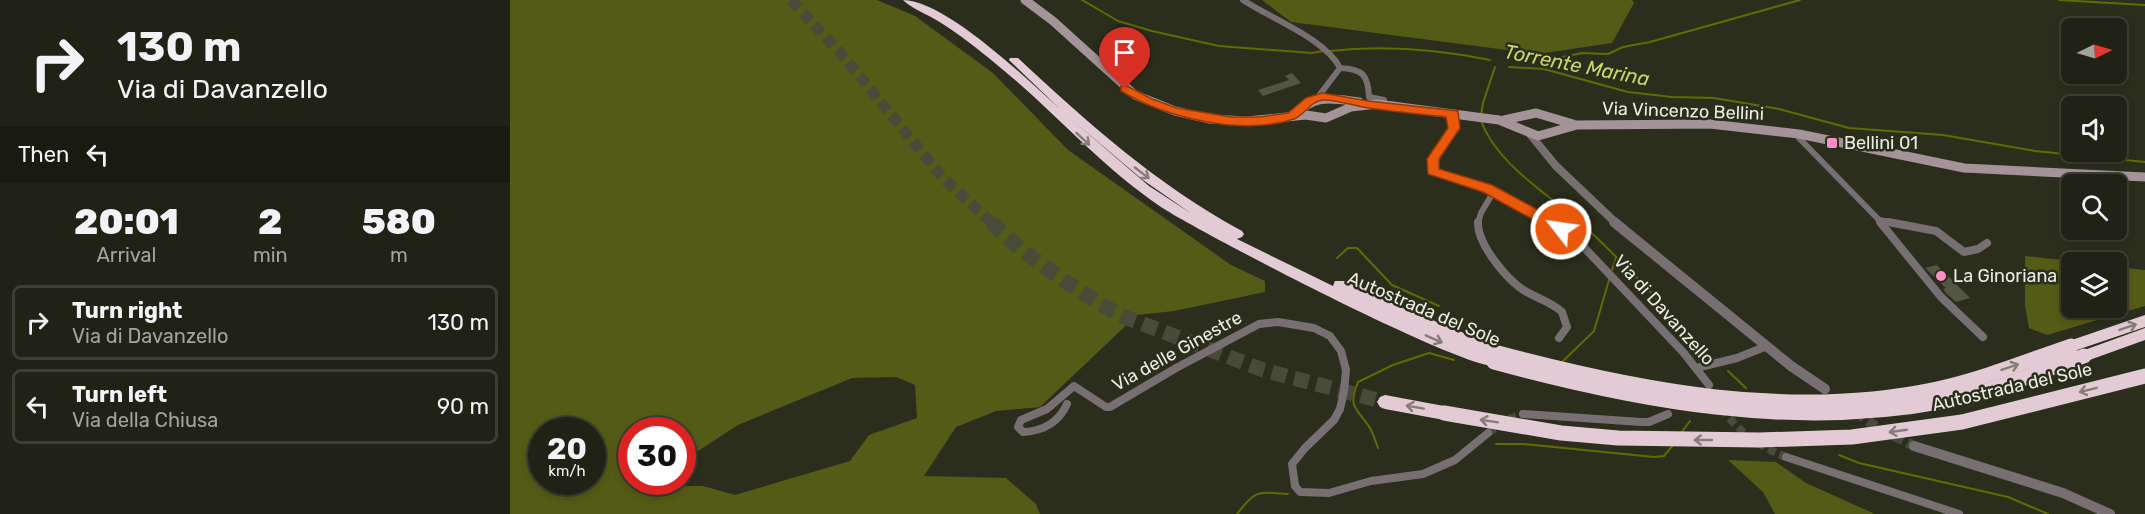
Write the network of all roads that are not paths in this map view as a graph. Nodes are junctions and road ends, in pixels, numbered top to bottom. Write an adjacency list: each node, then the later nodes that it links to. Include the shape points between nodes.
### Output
1 (908, 0): 4 (highway, Autostrada del Sole)
2 (1025, 0): 13 (main road, via 1125,89 1148,102 1188,115 1231,121)
3 (1243, 0): 5 (street, via 1314,42)
4 (928, 4): 31 (highway, Autostrada del Sole, one-way to 31, via 994,54 1090,146 1180,213 1389,319 1457,349)
5 (1339, 64): 6 (street); 9 (street, via 1365,78 1369,97 1384,100)
6 (1330, 95): 7 (main road, via 1310,100); 8 (main road); 10 (main road, via 1341,105)
7 (1307, 105): 12 (main road); 13 (main road)
8 (1368, 105): 9 (main road); 10 (main road)
9 (1385, 105): 11 (main road)
10 (1340, 111): 12 (main road, via 1326,118)
11 (1454, 114): 16 (main road); 23 (street, Via di Davanzello, via 1454,128 1433,159 1433,171)
12 (1313, 115): 13 (main road)
13 (1292, 116)
14 (1524, 116): 15 (main road, Via Vincenzo Bellini, via 1536,113); 16 (main road, Via Vincenzo Bellini); 18 (main road, via 1520,123)
15 (1549, 117): 17 (main road, Via Vincenzo Bellini); 19 (main road, via 1554,122)
16 (1496, 120): 18 (main road)
17 (1576, 125): 19 (main road, Via Vincenzo Bellini); 20 (main road, Via Vincenzo Bellini, via 1710,124)
18 (1526, 131): 19 (main road); 21 (street)
19 (1550, 133): 21 (street)
20 (1799, 134): 22 (main road, Via Vincenzo Bellini, via 1964,168); 24 (street)
21 (1545, 152): 30 (street, via 1602,212)
22 (2145, 177)
23 (1494, 192): 29 (street, via 1477,221 1480,239 1521,289 1565,317 1567,327); 32 (street, Via di Davanzello, via 1577,240)
24 (1879, 220): 25 (street, via 1936,231 1964,252); 28 (street, via 1941,297)
25 (1987, 243)
26 (2145, 321): 31 (highway, Autostrada del Sole, one-way to 26, bridge, via 1653,390 1729,398 1886,398 1983,376)
27 (2145, 334): 31 (highway, Autostrada del Sole, bridge, via 1994,388 1948,400 1894,409 1810,413 1736,411 1649,400 1568,384)
28 (1983, 337)
29 (1559, 338)
30 (1767, 346): 32 (street); 35 (street)
31 (1496, 357)
32 (1696, 368): 34 (street, Via di Davanzello)
33 (2145, 376): 36 (highway, Autostrada del Sole, one-way to 36, bridge, via 1962,422 1852,437 1618,438 1561,433)
34 (1709, 386)
35 (1825, 389)
36 (1385, 402)
37 (1067, 404): 40 (street, Via delle Ginestre, via 1060,417 1040,430 1028,432 1018,428 1021,420 1047,409 1074,386 1110,407 1269,321 1304,326 1329,335 1345,363 1340,410 1292,464 1295,486 1300,492 1329,493 1371,481 1423,474 1455,460)
38 (1523, 414): 39 (street, via 1641,422)
39 (1668, 414)
40 (1488, 433)
41 (1914, 446): 44 (street, via 1953,462 2065,494)
42 (1786, 457): 43 (street)
43 (1959, 514)
44 (2110, 514)

